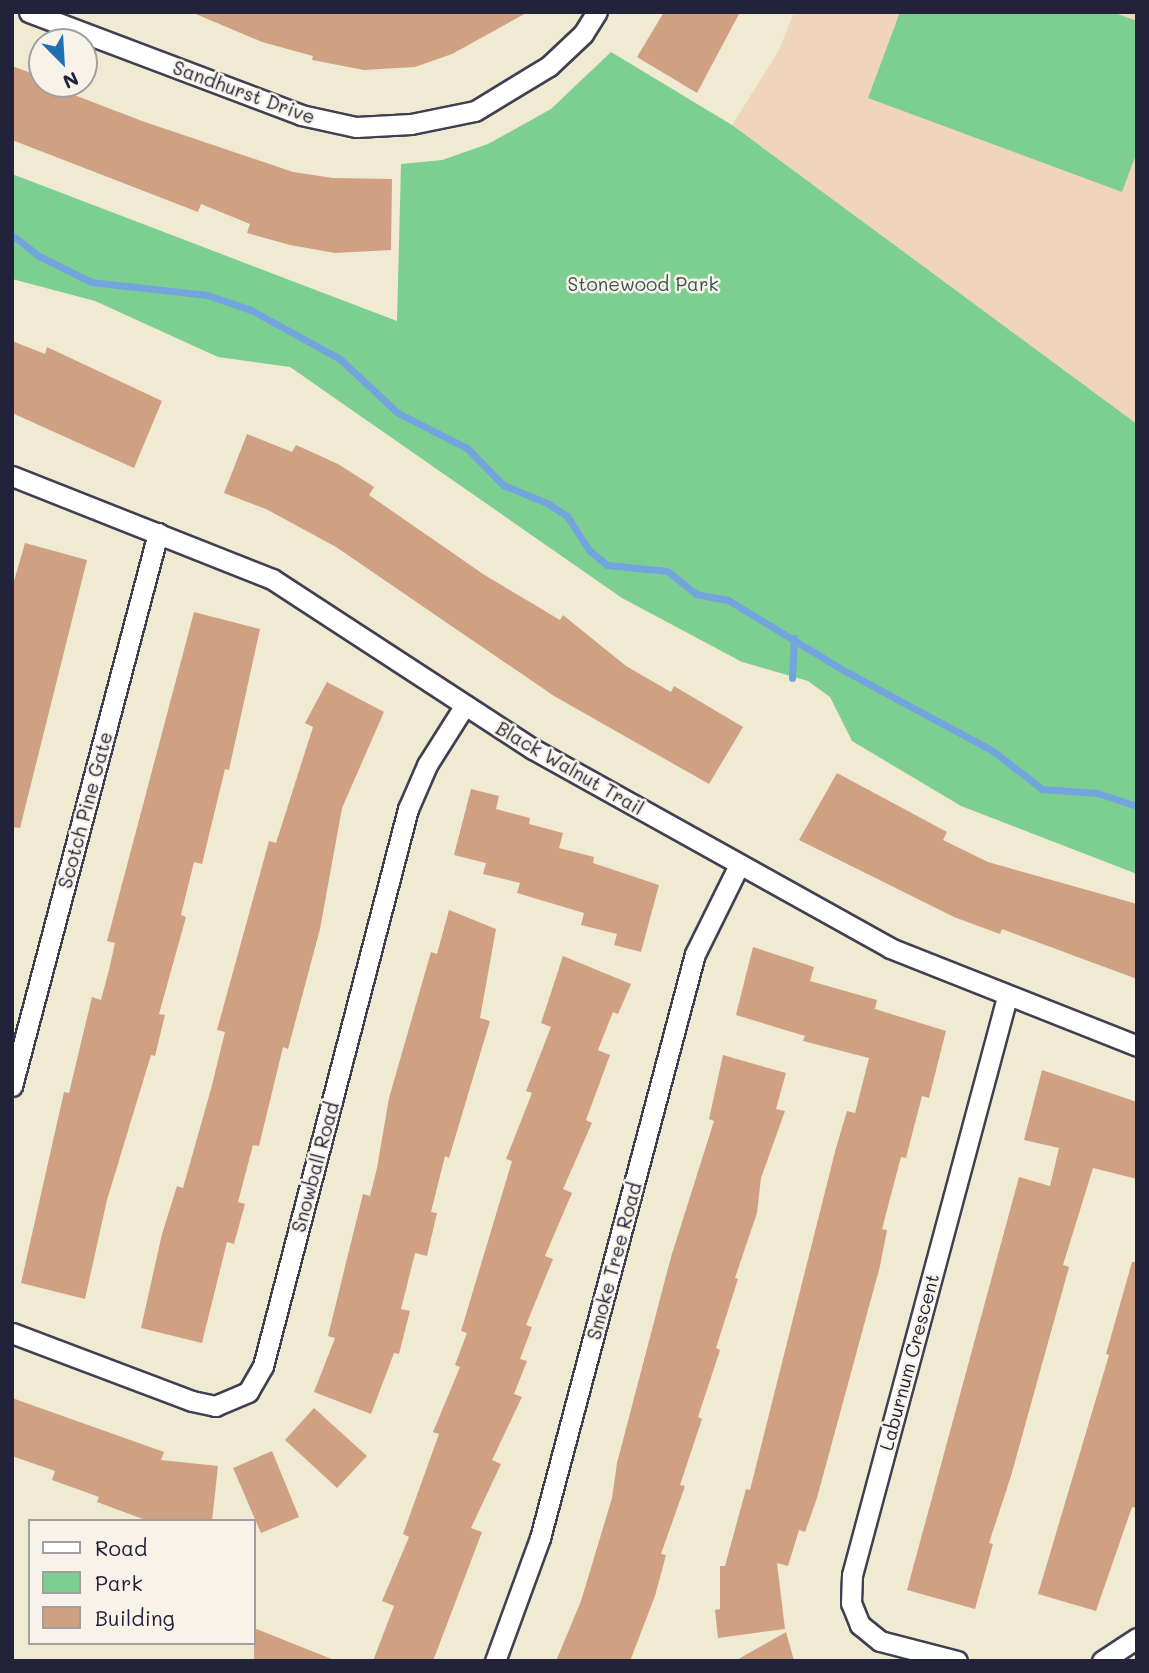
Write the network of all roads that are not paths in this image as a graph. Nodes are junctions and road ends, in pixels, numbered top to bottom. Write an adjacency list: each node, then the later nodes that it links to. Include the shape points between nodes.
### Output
1 (29, 12): 2 (street, Sandhurst Drive, via 301,116 356,127 411,124 475,111 550,66 583,34)
2 (597, 12)
3 (12, 476): 4 (street, Black Walnut Trail)
4 (158, 534): 5 (street, Black Walnut Trail, via 272,579); 9 (street, Scotch Pine Gate)
5 (465, 705): 6 (street, Black Walnut Trail, via 533,749); 10 (street, Snowball Road, via 427,765 408,809 263,1366 248,1392 215,1406 192,1401)
6 (739, 865): 7 (street, Black Walnut Trail, via 890,948); 12 (street, Smoke Tree Road, via 695,954 540,1538)
7 (1007, 997): 8 (street, Black Walnut Trail); 13 (street, Laburnum Crescent, via 852,1575 851,1603 860,1625 880,1641)
8 (1137, 1046)
9 (12, 1086)
10 (12, 1333)
11 (1137, 1638): 14 (street)
12 (495, 1661)
13 (957, 1661)
14 (1102, 1661)

